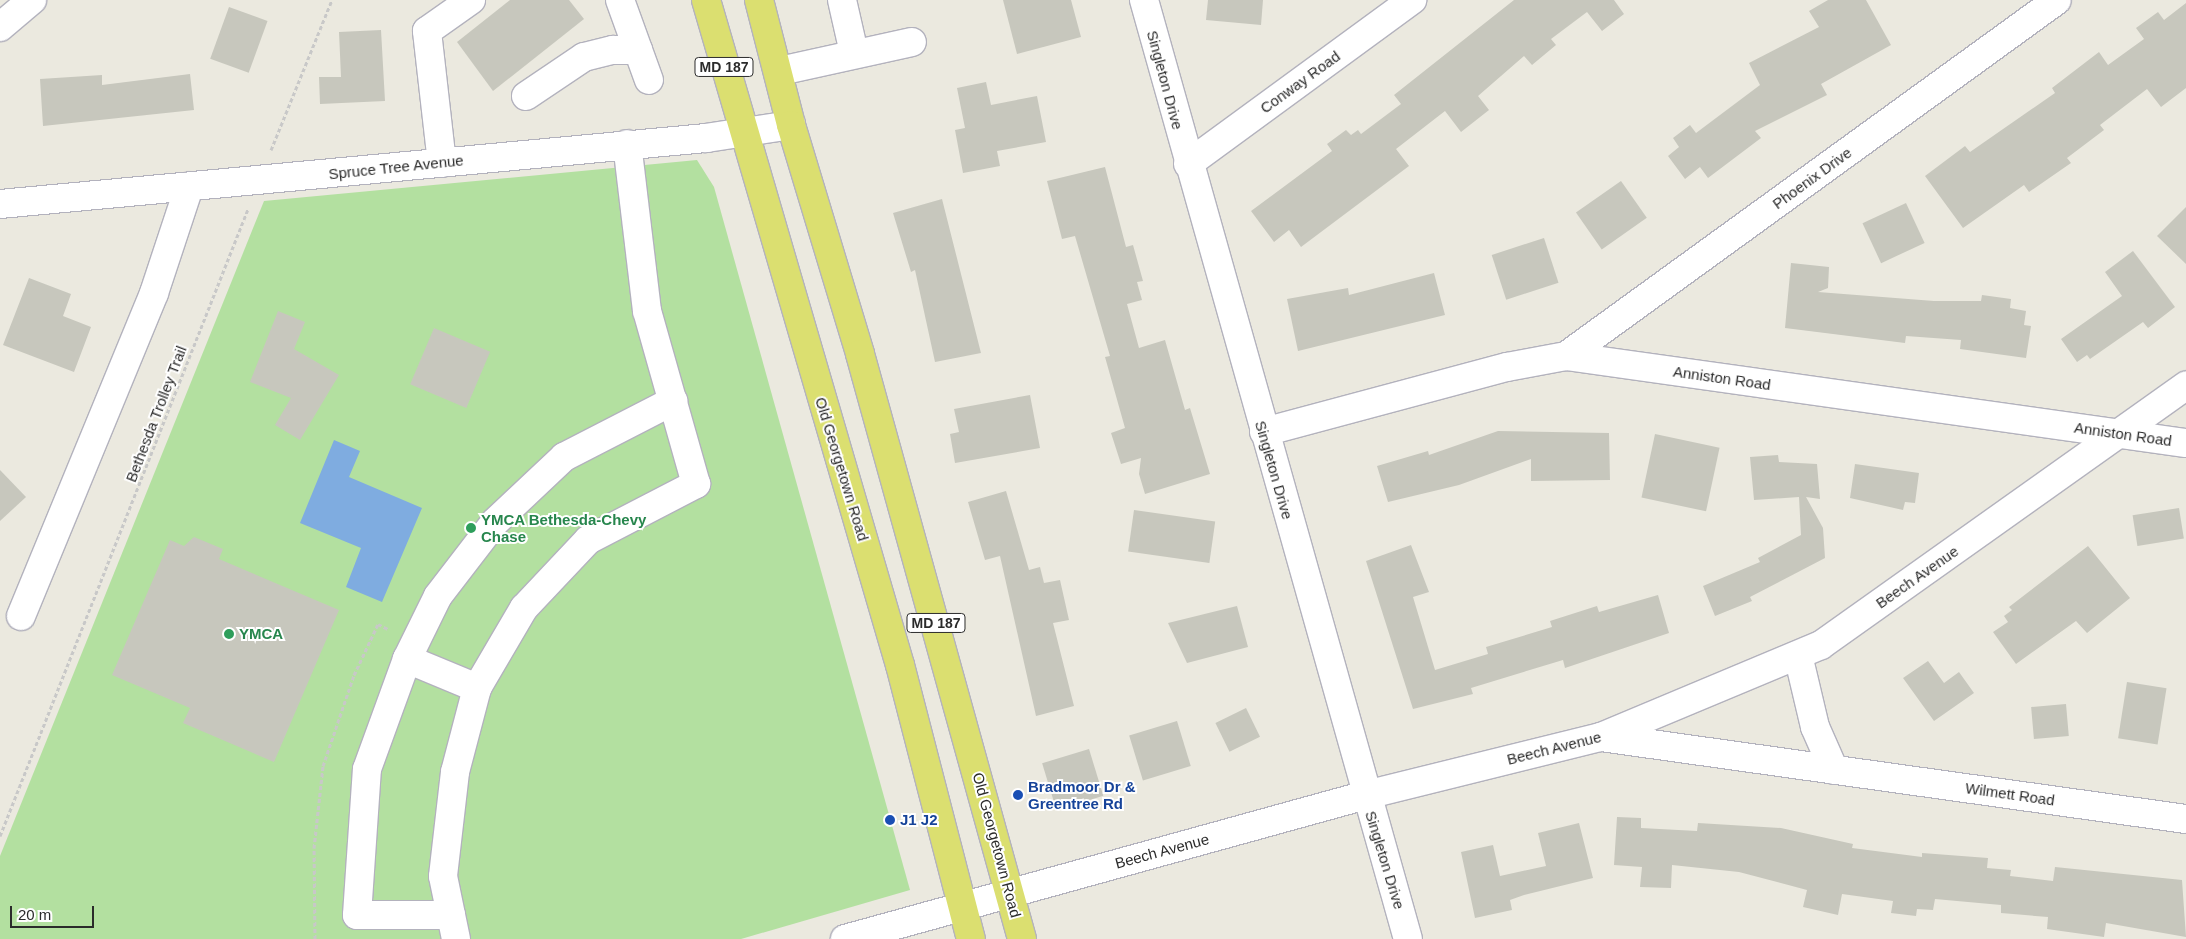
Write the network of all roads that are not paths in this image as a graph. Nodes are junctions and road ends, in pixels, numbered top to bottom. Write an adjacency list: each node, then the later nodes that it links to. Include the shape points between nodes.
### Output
1 (32, 0): 10 (street)
2 (471, 0): 20 (street, via 427,31)
3 (620, 0): 12 (street)
4 (706, 0): 18 (main road, Old Georgetown Road / MD 187)
5 (759, 0): 14 (main road, Old Georgetown Road / MD 187)
6 (842, 0): 13 (street)
7 (1144, 0): 21 (street, Singleton Drive)
8 (1412, 0): 21 (street, Conway Road)
9 (2057, 0): 24 (street, Phoenix Drive)
10 (0, 27)
11 (912, 42): 13 (street)
12 (638, 50): 15 (street); 16 (street, via 613,50 584,57)
13 (854, 53): 14 (street)
14 (780, 71): 17 (main road, Old Georgetown Road / MD 187)
15 (649, 80)
16 (526, 96)
17 (790, 125): 18 (street, Spruce Tree Avenue); 38 (main road, Old Georgetown Road / MD 187, via 860,354)
18 (742, 134): 19 (street, Spruce Tree Avenue); 39 (main road, Old Georgetown Road / MD 187, via 900,665)
19 (627, 144): 20 (street, Spruce Tree Avenue); 26 (street, via 647,310)
20 (442, 162): 22 (street, Spruce Tree Avenue)
21 (1188, 164): 27 (street, Singleton Drive)
22 (189, 187): 23 (street, Spruce Tree Avenue); 30 (street, via 154,293)
23 (0, 204)
24 (1566, 356): 27 (street, Anniston Road, via 1507,367); 28 (street, Anniston Road)
25 (2186, 386): 28 (street, Beech Avenue)
26 (673, 402): 32 (street, via 564,456 495,522 438,596); 33 (street, via 696,484 588,540 524,608)
27 (1264, 432): 36 (street, Singleton Drive)
28 (2121, 434): 29 (street, Anniston Road); 31 (street, Beech Avenue, via 1822,644)
29 (2186, 443)
30 (21, 616)
31 (1798, 655): 34 (street, Beech Avenue); 35 (street, via 1815,727)
32 (407, 659): 33 (street); 40 (street, via 367,769 357,915)
33 (477, 688): 40 (street, via 454,781 443,876)
34 (1601, 738): 35 (street, Wilmett Road); 36 (street, Beech Avenue)
35 (1834, 770): 37 (street, Wilmett Road)
36 (1366, 795): 38 (street, Beech Avenue); 44 (street, Singleton Drive)
37 (2186, 818)
38 (1010, 891): 39 (street, Beech Avenue); 43 (main road, Old Georgetown Road / MD 187)
39 (963, 906): 41 (street, Beech Avenue); 42 (main road, Old Georgetown Road / MD 187)
40 (453, 927)
41 (845, 939)
42 (971, 939)
43 (1022, 939)
44 (1408, 939)

